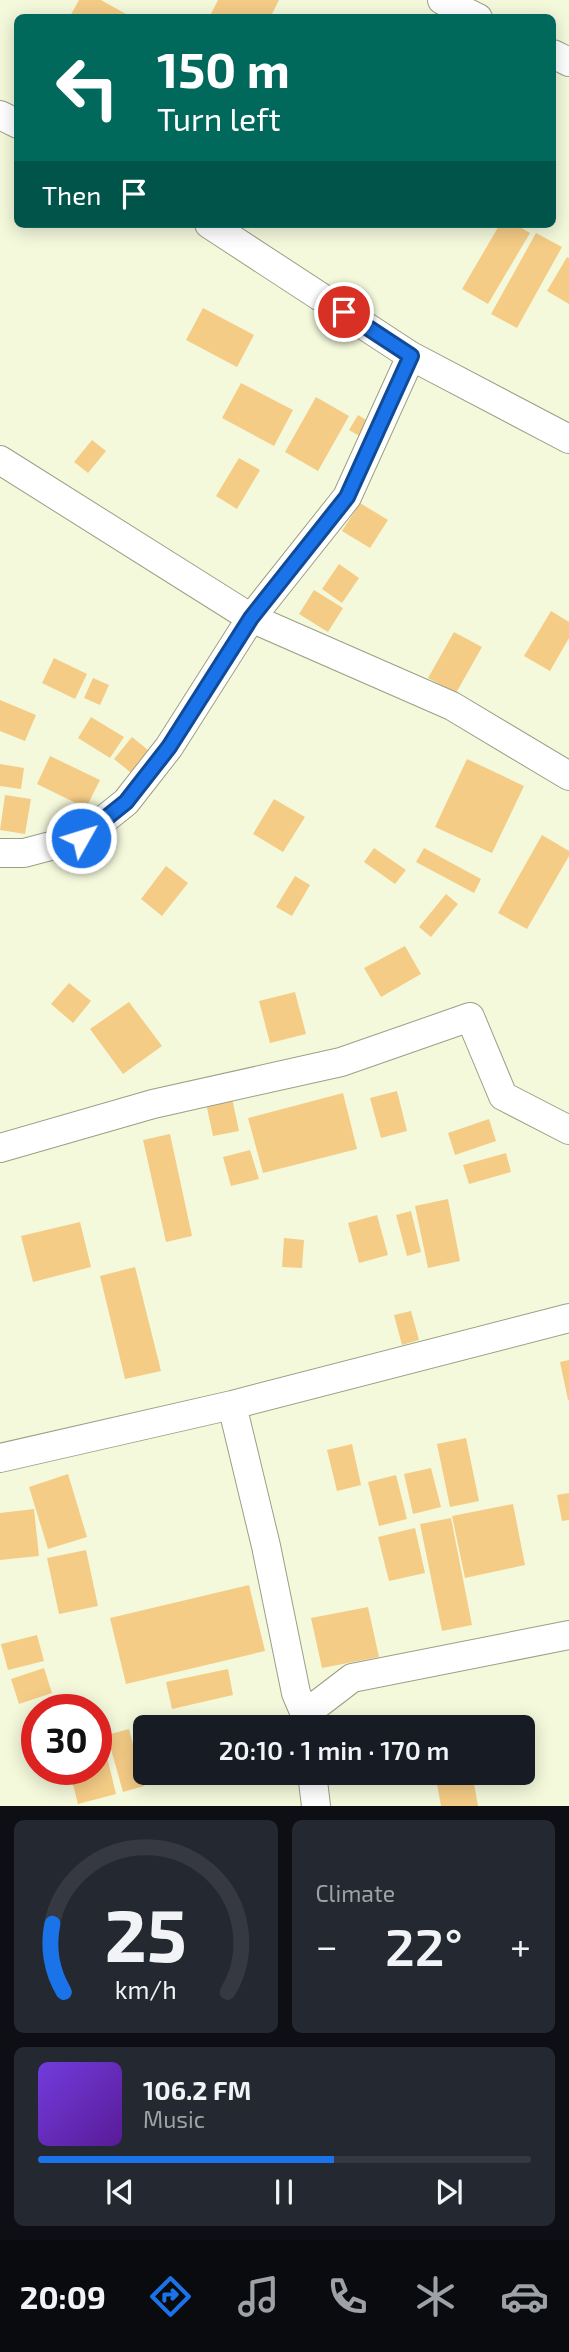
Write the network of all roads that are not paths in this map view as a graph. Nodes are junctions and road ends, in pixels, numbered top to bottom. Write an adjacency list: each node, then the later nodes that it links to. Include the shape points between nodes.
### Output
1 (442, 0): 2 (street)
2 (470, 14)
3 (215, 228): 4 (street)
4 (411, 356): 5 (street); 7 (street, via 347,497)
5 (569, 439)
6 (0, 460): 7 (street)
7 (251, 618): 8 (street, via 452,706); 9 (street, via 169,747 126,802 81,838 24,853)
8 (569, 776)
9 (0, 853)
10 (569, 1130): 11 (street, via 503,1096 470,1017 341,1062 153,1104)
11 (0, 1148)
12 (569, 1318): 13 (street)
13 (232, 1405): 14 (street); 16 (street)
14 (0, 1458)
15 (569, 1635): 17 (street, via 352,1678)
16 (304, 1715)
17 (312, 1715)
18 (313, 1785): 19 (street)
19 (316, 1806)

